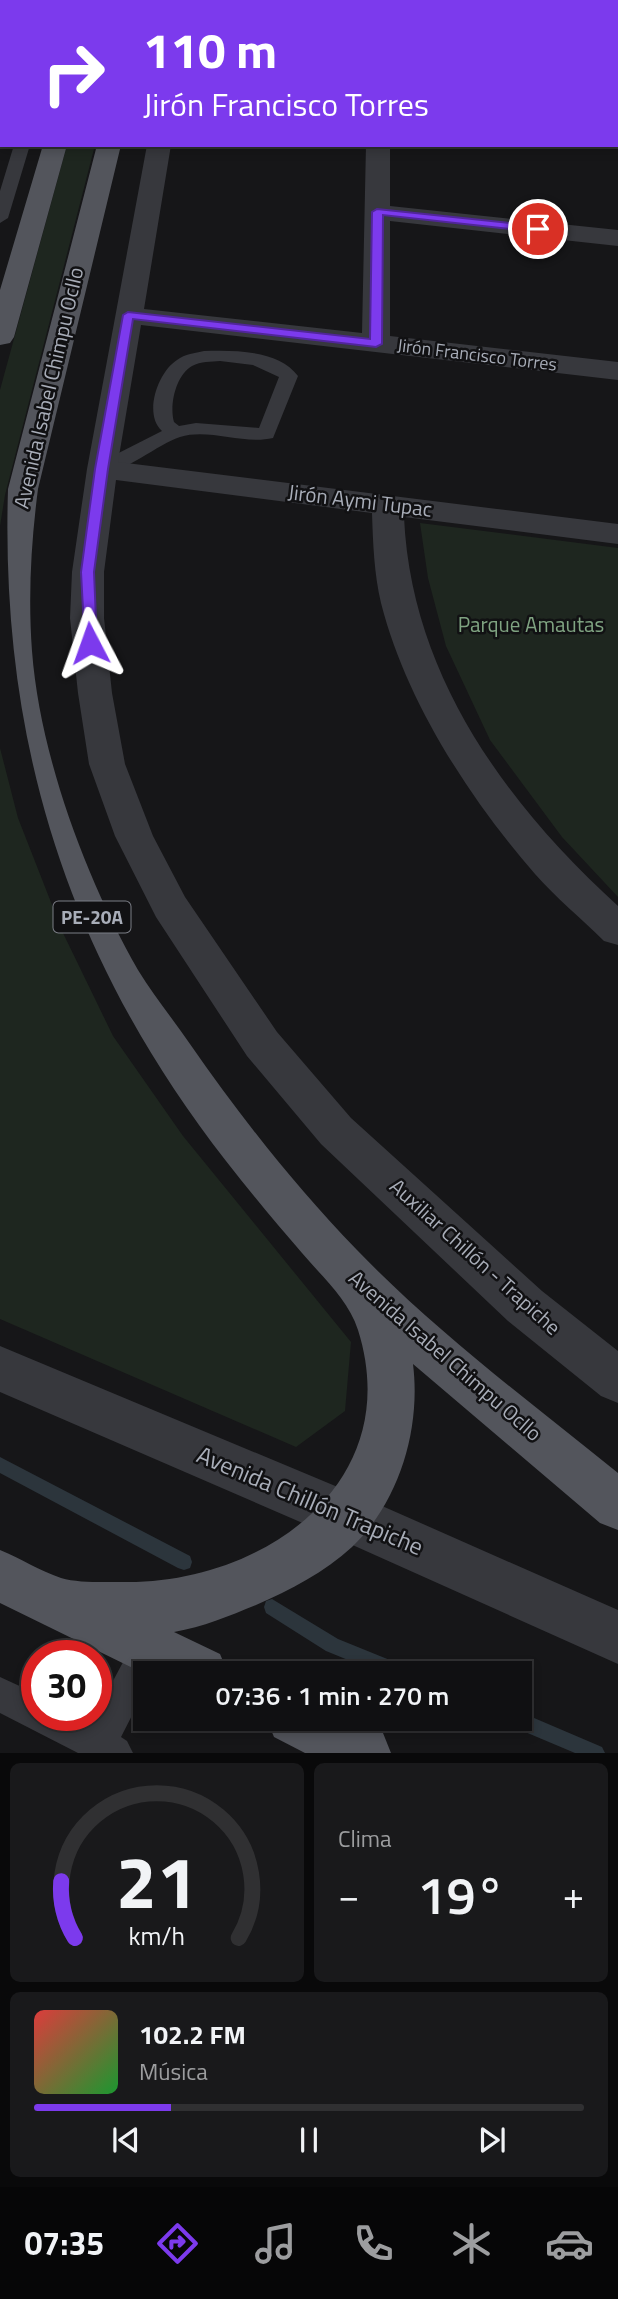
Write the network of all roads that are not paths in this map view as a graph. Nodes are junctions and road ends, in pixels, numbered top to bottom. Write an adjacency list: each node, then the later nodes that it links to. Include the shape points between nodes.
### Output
1 (21, 147): 7 (lane)
2 (54, 147): 6 (main road)
3 (107, 147): 18 (main road, Avenida Isabel Chimpu Ocllo / PE-20A)
4 (159, 147): 11 (street, Auxiliar Chillón - Trapiche)
5 (378, 147): 8 (street)
6 (41, 193): 7 (lane); 12 (main road)
7 (3, 198): 9 (lane)
8 (377, 212): 10 (street); 13 (street)
9 (0, 218)
10 (618, 238)
11 (128, 315): 13 (street, Jirón Francisco Torres); 16 (street, Auxiliar Chillón - Trapiche)
12 (0, 337)
13 (376, 344): 14 (street, Jirón Francisco Torres)
14 (618, 371)
15 (175, 432): 15 (lane, via 266,434 289,376 285,369 261,360 209,355 182,364 161,409 165,424); 16 (lane)
16 (102, 469): 17 (street, Jirón Aymi Tupac); 23 (street, Auxiliar Chillón - Trapiche, via 88,572 87,618 95,693 107,764 134,836 170,906 262,1044 336,1130 525,1306)
17 (388, 505): 19 (street, Jirón Aymi Tupac); 20 (street, via 390,555 401,614 429,685 474,764 542,857)
18 (9, 516): 21 (main road, Avenida Isabel Chimpu Ocllo / PE-20A, via 15,542 15,654 25,715 40,786 91,916 124,982 214,1114)
19 (618, 534)
20 (618, 930)
21 (341, 1265): 24 (main road, Avenida Isabel Chimpu Ocllo / PE-20A, via 439,1357); 25 (main road, via 373,1307 390,1357 392,1411 377,1466)
22 (0, 1369): 25 (street, Avenida Chillón Trapiche)
23 (618, 1380)
24 (618, 1505)
25 (346, 1516): 27 (main road, via 300,1555 246,1584 186,1604 125,1610); 28 (street, Avenida Chillón Trapiche)
26 (0, 1576): 27 (main road)
27 (63, 1605): 29 (main road)
28 (618, 1637)
29 (149, 1648): 30 (main road); 35 (lane)
30 (176, 1661)
31 (0, 1694): 32 (lane)
32 (21, 1705)
33 (72, 1731): 35 (lane)
34 (319, 1731): 36 (main road)
35 (107, 1749)
36 (363, 1753)

